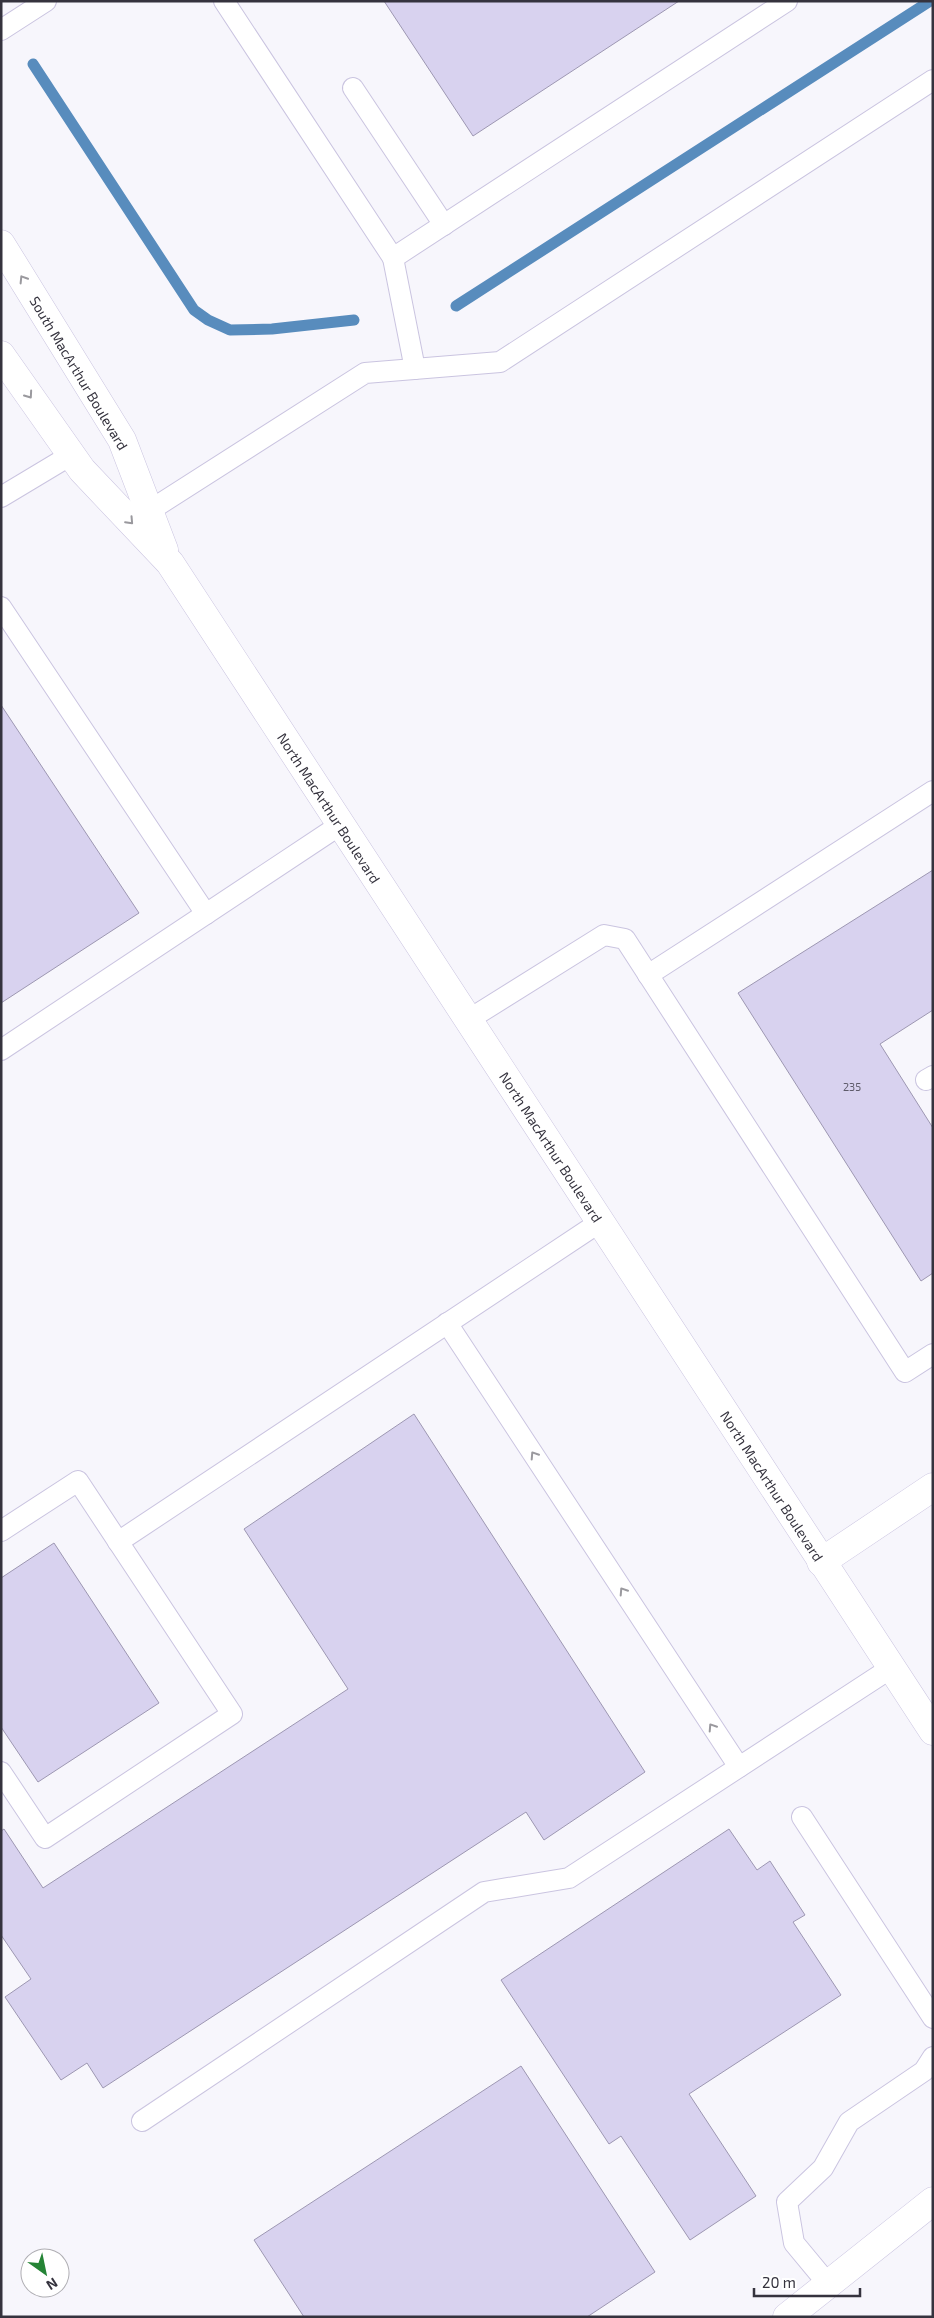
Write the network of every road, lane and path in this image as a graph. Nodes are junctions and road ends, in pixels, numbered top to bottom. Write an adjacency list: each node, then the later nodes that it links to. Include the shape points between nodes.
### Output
1 (46, 1): 4 (lane)
2 (224, 1): 9 (lane)
3 (787, 1): 7 (lane)
4 (1, 30)
5 (933, 80): 11 (lane, via 500,362)
6 (354, 88): 7 (lane)
7 (444, 225): 9 (lane)
8 (1, 244): 14 (main road, South MacArthur Boulevard, one-way to 8, via 122,440)
9 (393, 258): 11 (lane)
10 (1, 355): 12 (main road, one-way to 12)
11 (415, 369): 14 (lane, via 365,373)
12 (71, 455): 13 (lane); 15 (main road, one-way to 15)
13 (1, 497)
14 (149, 511): 15 (main road, South MacArthur Boulevard)
15 (170, 563): 18 (main road, North MacArthur Boulevard)
16 (1, 607): 19 (lane)
17 (933, 791): 20 (lane)
18 (340, 825): 19 (lane); 21 (main road, North MacArthur Boulevard)
19 (206, 914): 22 (lane)
20 (648, 975): 21 (lane, via 625,939 604,936); 25 (lane, via 905,1372)
21 (468, 1020): 23 (main road, North MacArthur Boulevard)
22 (1, 1050)
23 (600, 1222): 24 (lane); 29 (main road, North MacArthur Boulevard)
24 (447, 1323): 28 (lane); 32 (lane, one-way to 24)
25 (933, 1354)
26 (933, 1487): 29 (main road)
27 (1, 1531): 28 (lane, via 78,1481)
28 (118, 1542): 33 (lane, via 232,1714 45,1838)
29 (822, 1562): 30 (main road, North MacArthur Boulevard)
30 (891, 1668): 31 (main road, North MacArthur Boulevard); 32 (lane)
31 (933, 1731)
32 (738, 1767): 37 (lane, via 569,1878 484,1892)
33 (1, 1772)
34 (802, 1817): 35 (lane)
35 (933, 2018)
36 (933, 2057): 39 (lane, via 924,2071 849,2122 823,2168 787,2202 794,2243)
37 (142, 2121)
38 (933, 2201): 39 (main road)
39 (828, 2284): 40 (main road)
40 (786, 2317)

